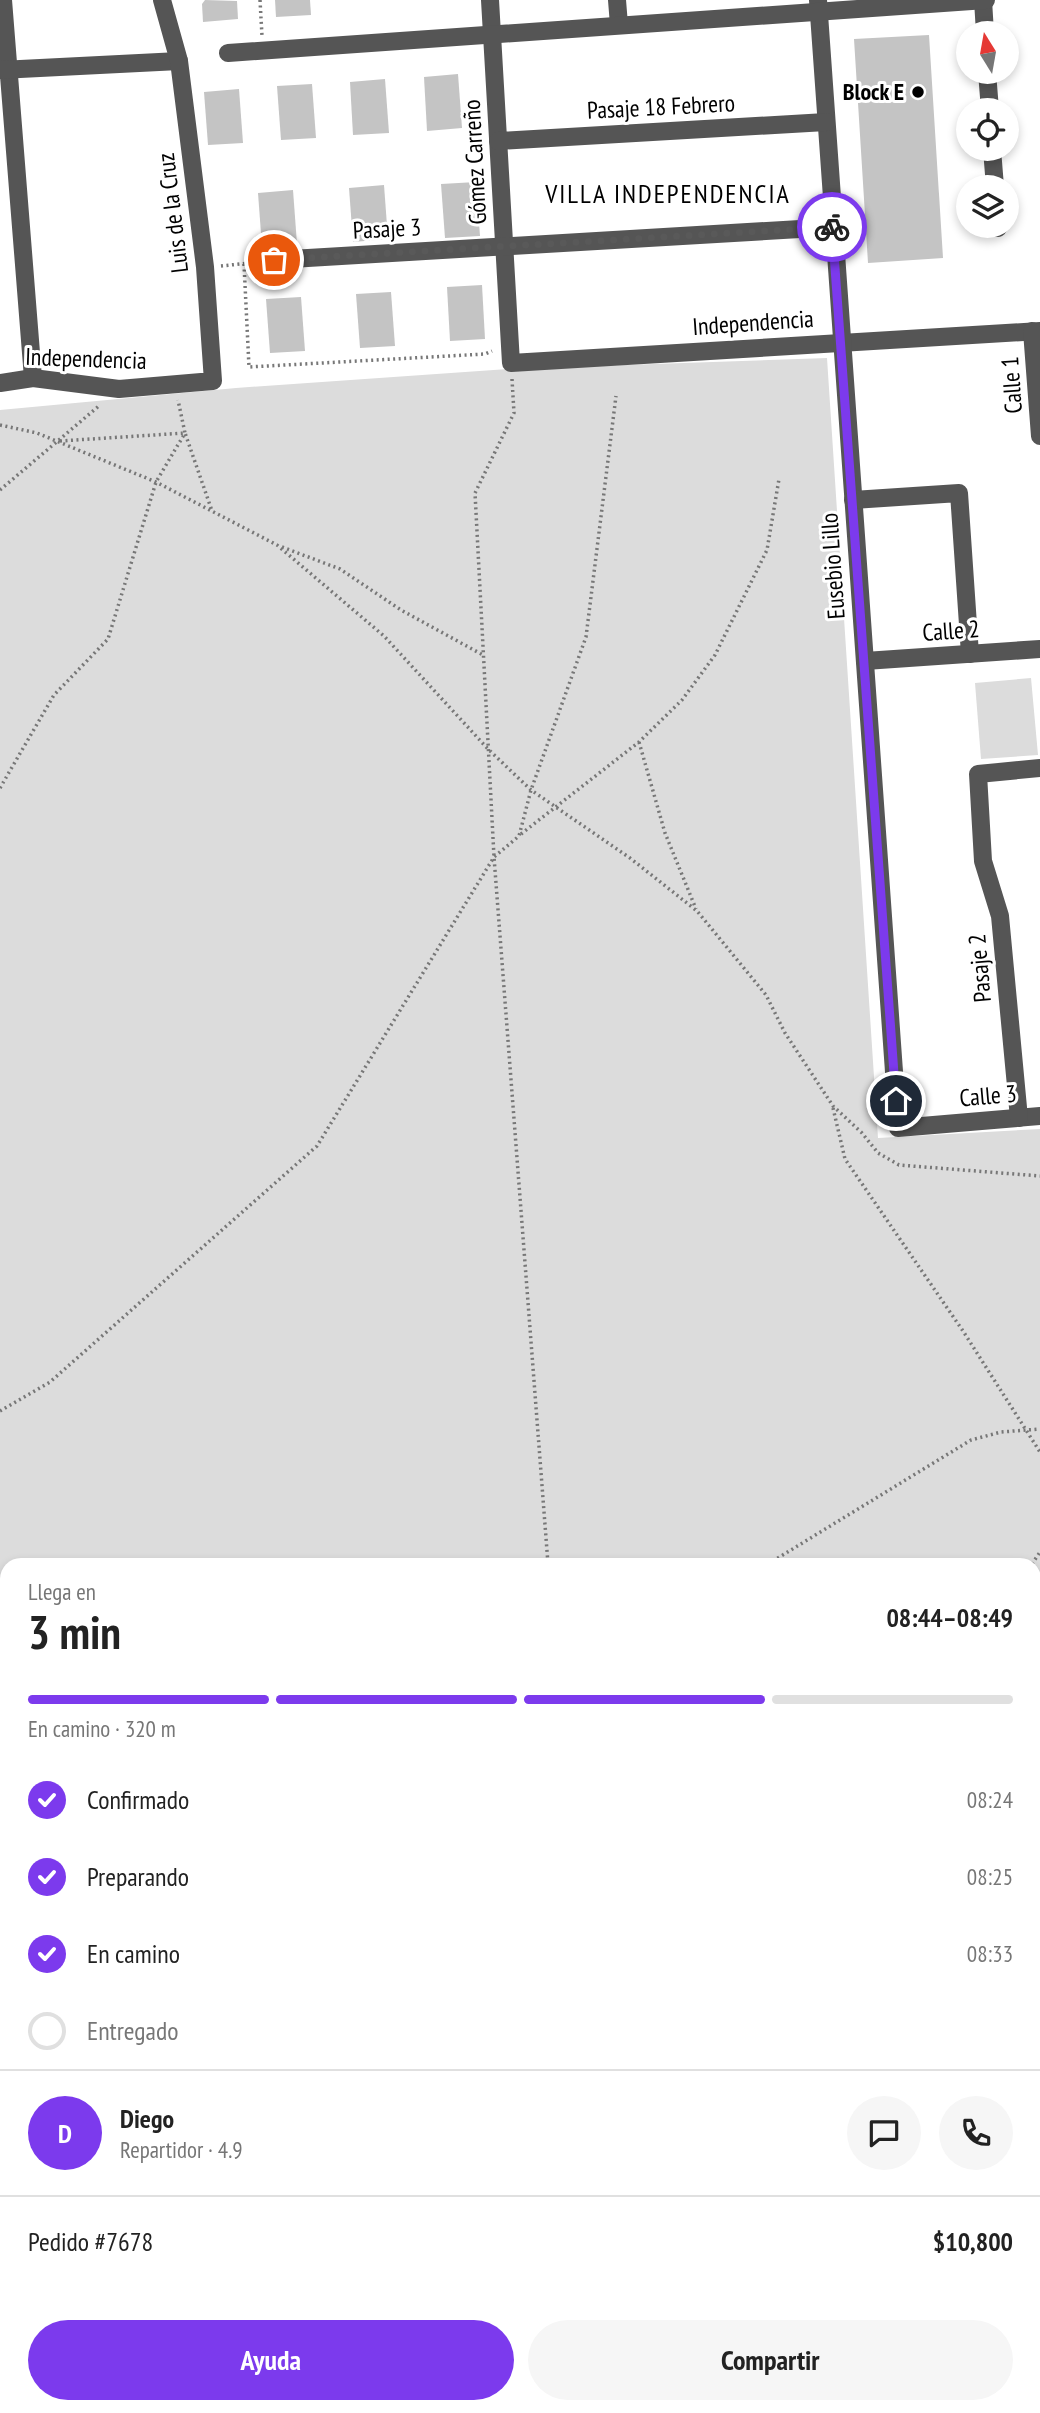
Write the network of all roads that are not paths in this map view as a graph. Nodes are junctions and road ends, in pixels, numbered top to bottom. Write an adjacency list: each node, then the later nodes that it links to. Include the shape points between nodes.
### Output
1 (3, 0): 12 (street)
2 (162, 0): 11 (street, Luis de la Cruz)
3 (490, 0): 9 (street, Gómez Carreño)
4 (617, 0): 8 (street)
5 (985, 0): 6 (street); 7 (street)
6 (818, 6): 8 (street); 13 (street, Eusebio Lillo)
7 (985, 21)
8 (619, 25): 9 (street)
9 (492, 34): 10 (street); 14 (street, Gómez Carreño)
10 (228, 53)
11 (179, 61): 12 (street); 22 (street, Luis de la Cruz, via 205,267)
12 (4, 70): 21 (street)
13 (827, 122): 14 (street, Pasaje 18 Febrero); 15 (street, Eusebio Lillo)
14 (498, 141): 16 (street, Gómez Carreño)
15 (834, 227): 16 (street, Pasaje 3); 19 (street, Eusebio Lillo)
16 (504, 248): 17 (street, Pasaje 3); 20 (street, Gómez Carreño)
17 (274, 260)
18 (1036, 331): 19 (street, Independencia); 24 (street, Calle 1)
19 (842, 342): 20 (street, Independencia); 25 (street, Eusebio Lillo)
20 (510, 363)
21 (33, 378): 22 (street, Independencia, via 119,389); 23 (street, Independencia)
22 (213, 381)
23 (0, 383)
24 (1040, 436)
25 (853, 500): 27 (street, via 959,493); 28 (street, Eusebio Lillo)
26 (1040, 649): 27 (street, Calle 2)
27 (970, 654): 28 (street, Calle 2)
28 (865, 661): 32 (street, Eusebio Lillo)
29 (1040, 768): 31 (street, Pasaje 2, via 978,774 982,860 1000,916)
30 (1040, 1116): 31 (street, Calle 3)
31 (1019, 1118): 32 (street, Calle 3)
32 (898, 1128)

